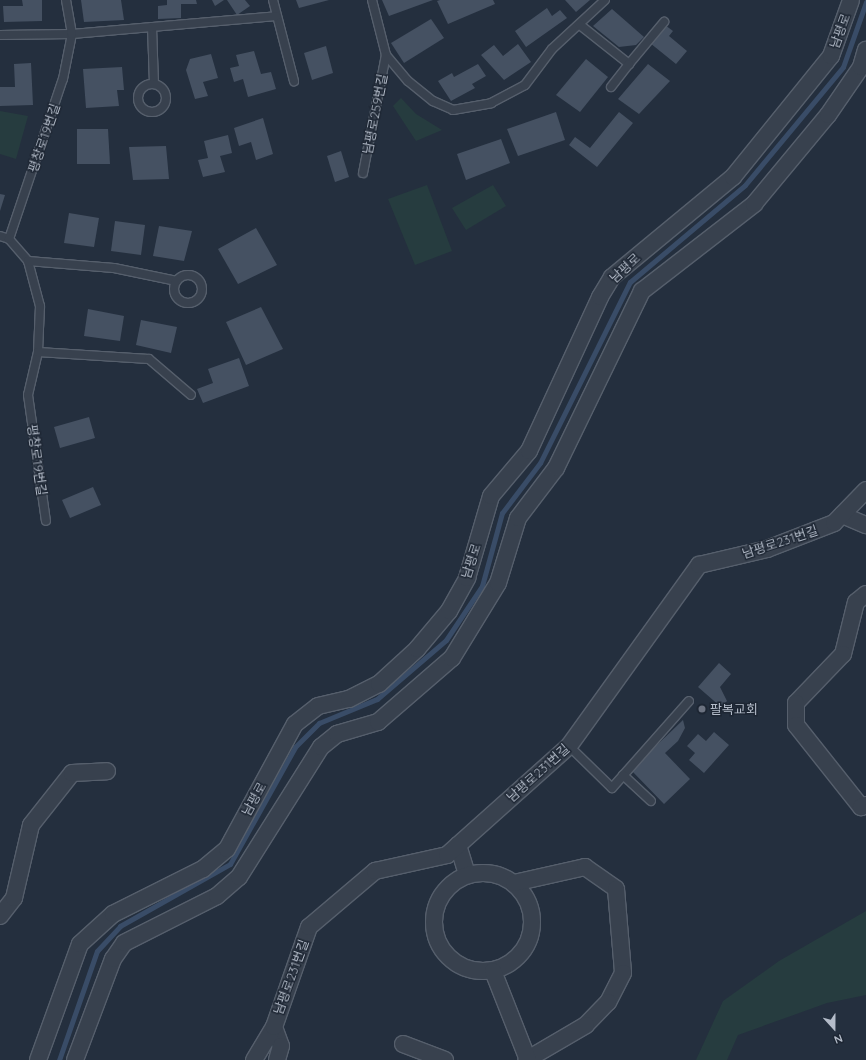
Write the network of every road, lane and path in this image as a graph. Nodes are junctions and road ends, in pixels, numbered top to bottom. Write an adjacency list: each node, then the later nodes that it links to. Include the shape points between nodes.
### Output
1 (66, 0): 10 (lane, 평창로19번길)
2 (273, 0): 6 (lane)
3 (372, 0): 13 (lane, 남평로259번길)
4 (605, 0): 8 (lane, 남평로259번길)
5 (851, 0): 43 (street, 남평로, via 831,56 733,177 612,277 600,297 529,451 491,496 467,578 449,611 417,649 380,684 349,699 318,706 295,724 227,849 203,869 114,914 80,944)
6 (276, 16): 9 (lane); 15 (lane)
7 (664, 22): 14 (lane)
8 (580, 25): 13 (lane, 남평로259번길, via 552,49 525,84 491,103 453,110 433,101 408,81); 14 (lane)
9 (152, 27): 10 (lane); 16 (lane)
10 (72, 34): 11 (lane); 20 (lane, 평창로19번길, via 63,79)
11 (0, 35)
12 (866, 50): 44 (street, via 861,67 828,115 754,204 642,290 556,468 518,518 498,583 452,658 378,722 337,734 321,747 240,877 217,896 124,943 112,959)
13 (386, 55): 18 (lane, 남평로259번길)
14 (629, 64): 17 (lane)
15 (294, 81)
16 (154, 83)
17 (611, 87)
18 (363, 173)
19 (0, 236): 20 (lane)
20 (9, 239): 21 (lane, 평창로19번길)
21 (28, 261): 22 (lane, via 114,268); 23 (lane, 평창로19번길, via 40,306)
22 (177, 282)
23 (38, 352): 24 (lane, via 149,359); 27 (lane, 평창로19번길, via 28,395)
24 (192, 395)
25 (866, 490): 26 (street, 남평로231번길)
26 (842, 514): 28 (street); 31 (street, 남평로231번길, via 834,523 767,549 700,565)
27 (46, 521)
28 (866, 525)
29 (866, 594): 35 (street, via 856,602 843,654 796,703 796,725 861,807)
30 (688, 701): 33 (lane)
31 (569, 746): 33 (lane, via 612,788); 36 (street, 남평로231번길)
32 (107, 771): 39 (street, via 72,773 31,825 14,898)
33 (623, 775): 34 (lane)
34 (651, 801)
35 (866, 806)
36 (458, 845): 37 (street); 41 (street, 남평로231번길, via 447,855 375,870 309,928)
37 (467, 875): 38 (street, via 491,874); 40 (street, via 453,883 441,896 435,911 433,927 447,957 461,967 476,972)
38 (514, 883): 40 (street, via 525,895 531,909 533,925 529,941 521,955); 48 (street, via 585,866 616,889 623,973 608,1002 586,1025)
39 (0, 916)
40 (493, 971): 48 (street)
41 (274, 1027): 45 (street, 남평로231번길); 46 (street, via 281,1046)
42 (403, 1044): 47 (street)
43 (38, 1060)
44 (75, 1060)
45 (254, 1060)
46 (278, 1060)
47 (446, 1060)
48 (527, 1060)

